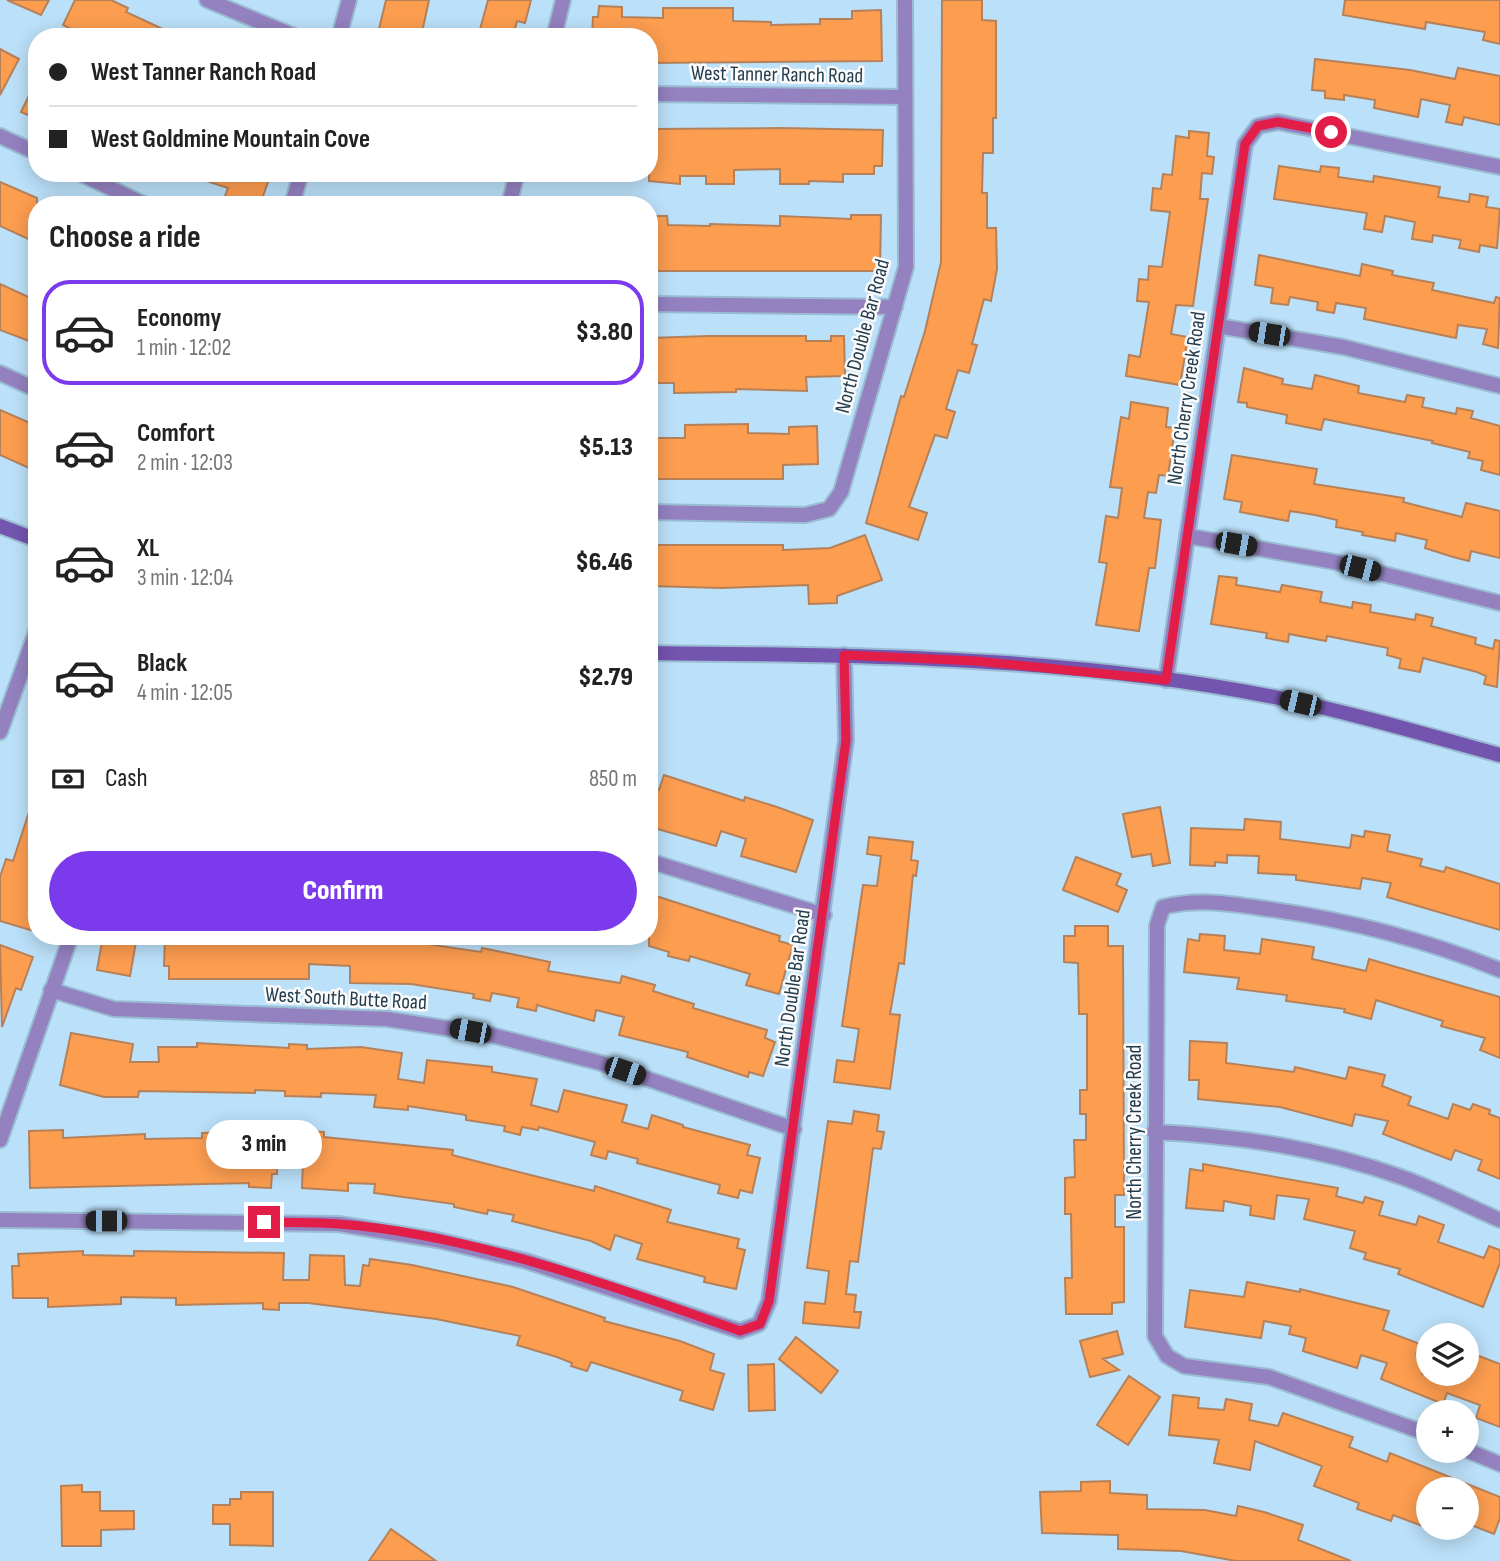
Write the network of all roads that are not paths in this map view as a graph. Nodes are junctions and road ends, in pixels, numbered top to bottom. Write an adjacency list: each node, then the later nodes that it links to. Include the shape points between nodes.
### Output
1 (207, 0): 5 (street)
2 (349, 0): 6 (street)
3 (563, 0): 7 (street)
4 (905, 0): 9 (street, North Double Bar Road)
5 (275, 28)
6 (341, 28)
7 (556, 28)
8 (658, 94): 9 (street, West Tanner Ranch Road)
9 (905, 97): 16 (street, North Double Bar Road, via 906,267)
10 (0, 136): 11 (street)
11 (28, 149)
12 (1500, 167): 17 (street, North Cherry Creek Road, via 1278,122 1258,126 1245,144)
13 (98, 182): 14 (street)
14 (127, 196)
15 (658, 304): 16 (street)
16 (895, 307): 21 (street, North Double Bar Road, via 841,492 829,509 805,515)
17 (1218, 326): 20 (street, via 1343,346); 23 (street, North Cherry Creek Road)
18 (0, 373): 19 (street)
19 (28, 386)
20 (1500, 386)
21 (658, 512)
22 (0, 526): 24 (street)
23 (1187, 536): 25 (street, via 1335,562); 29 (street, North Cherry Creek Road)
24 (28, 537)
25 (1500, 603)
26 (658, 653): 28 (street)
27 (28, 654): 30 (street)
28 (844, 655): 29 (street, via 976,661); 33 (street, North Double Bar Road, via 846,740)
29 (1166, 680): 31 (street, via 1290,701)
30 (0, 732)
31 (1500, 755)
32 (658, 864): 33 (street)
33 (824, 915): 37 (street, North Double Bar Road)
34 (68, 945): 36 (street)
35 (1500, 970): 38 (street, North Cherry Creek Road, via 1426,944 1322,917 1189,900 1163,907 1157,925)
36 (51, 990): 37 (street, West South Butte Road, via 114,1009 387,1018 454,1028 601,1063); 39 (street)
37 (794, 1129): 40 (street, North Double Bar Road, via 769,1301 760,1324 740,1331 527,1261 339,1224)
38 (1154, 1132): 41 (street, via 1226,1136 1312,1150 1402,1177); 42 (street, North Cherry Creek Road, via 1155,1336 1167,1356 1184,1366 1269,1377)
39 (0, 1140)
40 (0, 1220)
41 (1500, 1220)
42 (1416, 1430)
43 (1479, 1455): 44 (street)
44 (1500, 1464)

